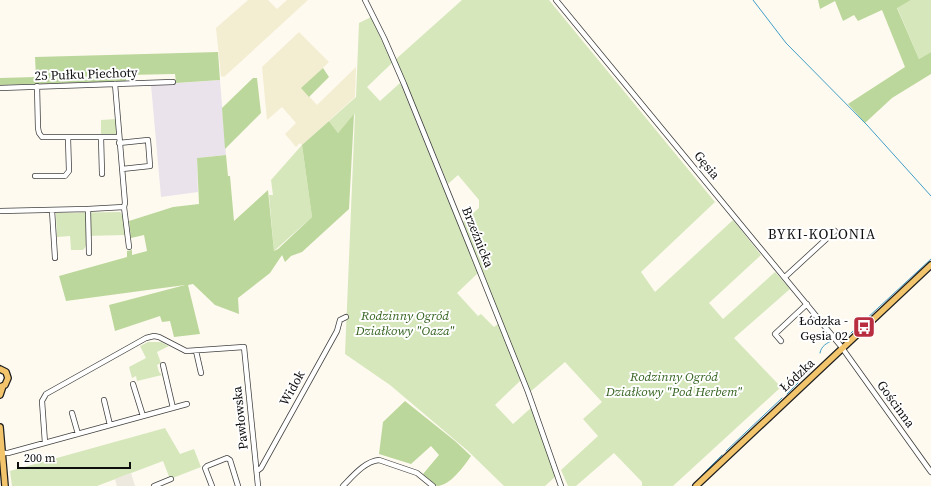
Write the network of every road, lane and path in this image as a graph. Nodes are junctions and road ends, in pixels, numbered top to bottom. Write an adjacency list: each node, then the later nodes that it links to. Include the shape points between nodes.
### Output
1 (365, 0): 56 (street, Brzeźnicka, via 404,84 470,247 528,392)
2 (556, 0): 23 (street, Gęsia)
3 (173, 82): 4 (street, 25 Pułku Piechoty)
4 (115, 84): 5 (street, 25 Pułku Piechoty); 8 (street)
5 (37, 86): 6 (street, 25 Pułku Piechoty); 9 (street, via 39,133 44,137)
6 (0, 88)
7 (101, 137): 8 (street); 9 (street); 12 (street)
8 (119, 137): 10 (street)
9 (68, 138): 13 (street, via 68,174)
10 (120, 143): 11 (street); 11 (street, via 148,140 150,166)
11 (122, 169): 14 (street)
12 (102, 174)
13 (35, 176)
14 (124, 207): 16 (street); 19 (street)
15 (52, 210): 16 (street); 17 (street); 21 (street)
16 (88, 210): 20 (street)
17 (0, 211)
18 (835, 231): 23 (street)
19 (129, 247)
20 (89, 253)
21 (55, 258)
22 (931, 265): 27 (main road, Łódzka)
23 (785, 277): 24 (street, Gęsia)
24 (807, 304): 26 (street, via 775,334); 27 (street, Gęsia)
25 (346, 317): 45 (street, Widok, via 340,320 337,331)
26 (781, 341)
27 (841, 347): 46 (street, Gościnna); 57 (main road, Łódzka)
28 (196, 351): 31 (street); 43 (street, via 186,351 159,337 150,337 54,388 42,401); 45 (street, Pawłowska, via 244,347)
29 (162, 365): 37 (street)
30 (0, 368): 33 (main road, via 8,376 8,380)
31 (201, 373)
32 (133, 384): 39 (street)
33 (2, 386): 34 (main road)
34 (0, 395)
35 (104, 400): 40 (street)
36 (187, 404): 37 (street)
37 (173, 408): 39 (street)
38 (72, 413): 42 (street)
39 (143, 416): 40 (street)
40 (110, 425): 42 (street)
41 (0, 427): 44 (main road)
42 (78, 434): 43 (street)
43 (45, 442): 44 (street)
44 (2, 453): 49 (main road)
45 (257, 471): 53 (street, Pawłowska)
46 (931, 472)
47 (171, 480): 48 (street)
48 (165, 484): 50 (street)
49 (5, 486)
50 (154, 486)
51 (212, 486): 52 (street, via 205,468 229,458)
52 (238, 486)
53 (258, 486)
54 (343, 486): 55 (street, via 374,461 408,469)
55 (433, 486)
56 (561, 486)
57 (696, 486)

